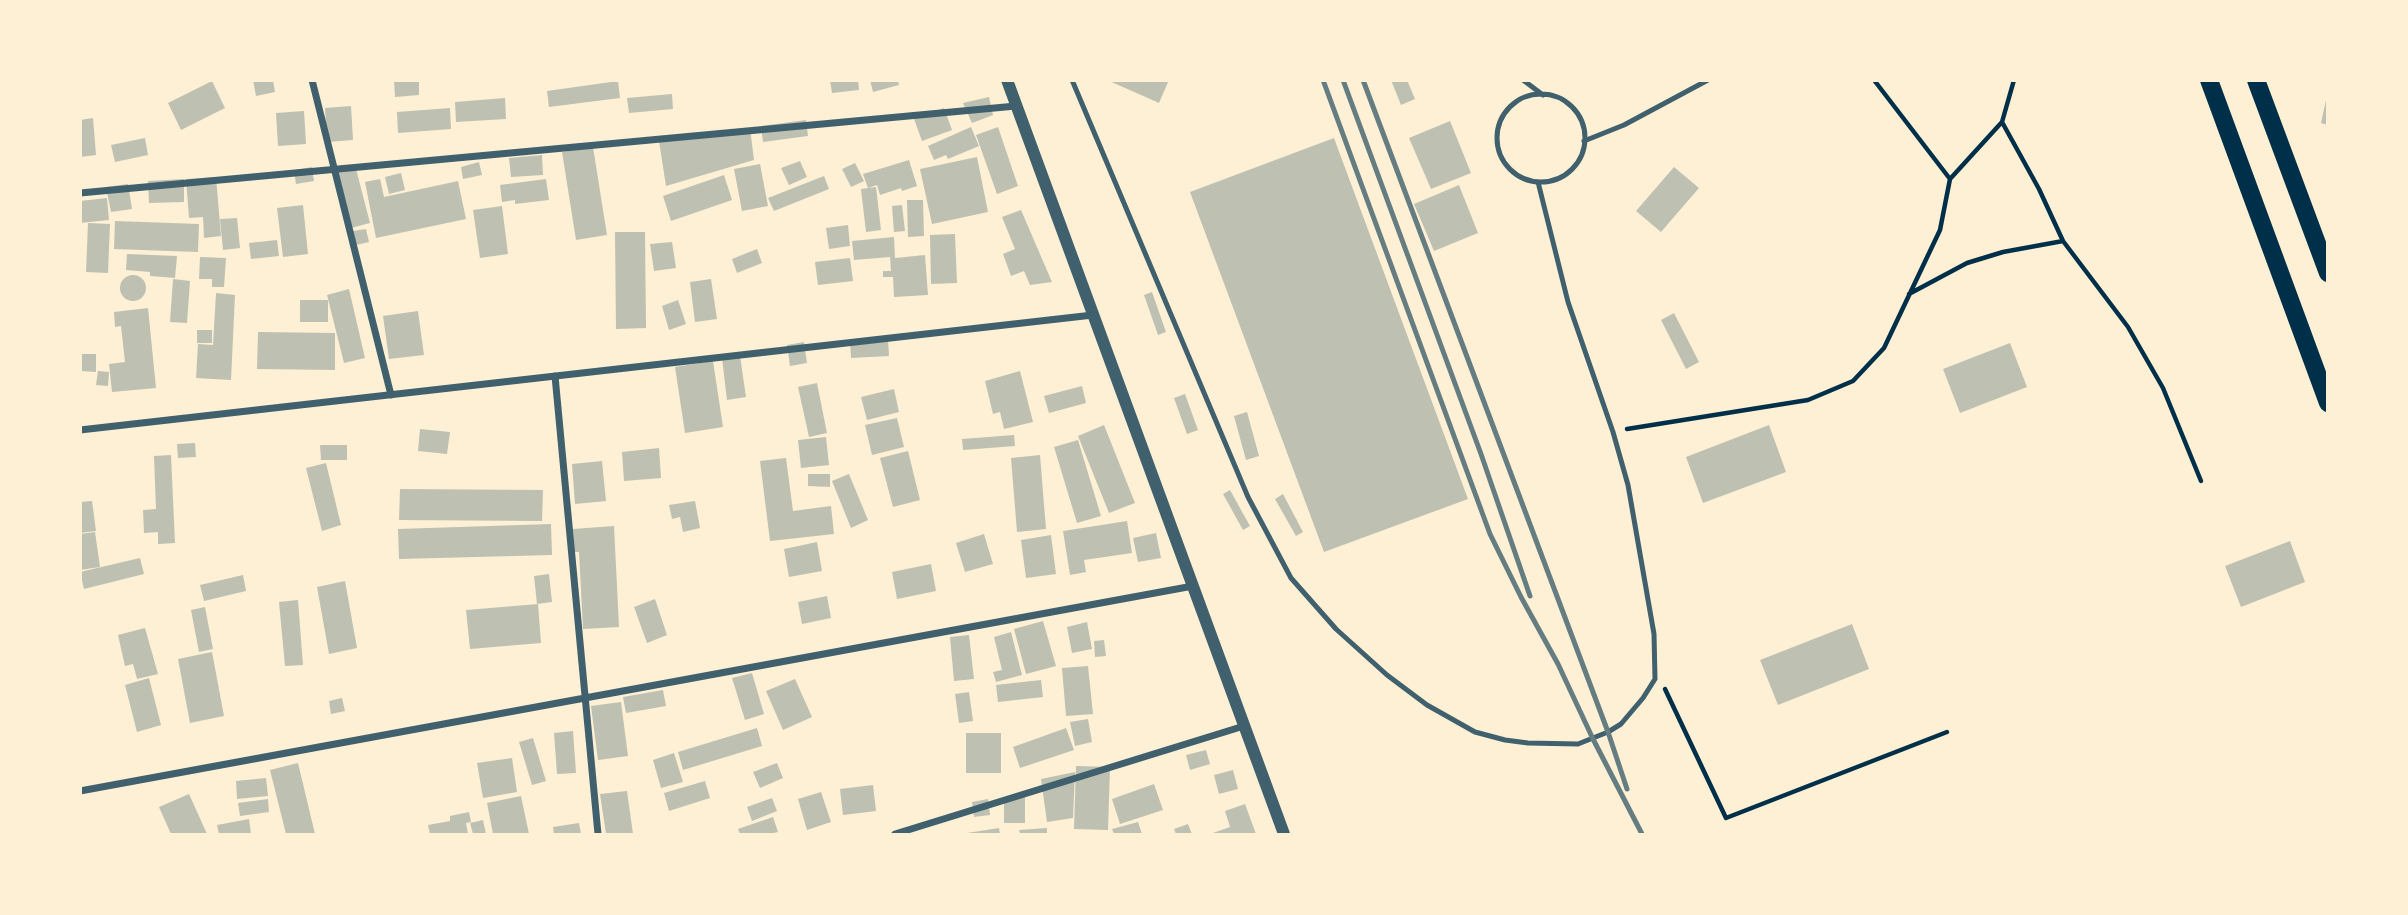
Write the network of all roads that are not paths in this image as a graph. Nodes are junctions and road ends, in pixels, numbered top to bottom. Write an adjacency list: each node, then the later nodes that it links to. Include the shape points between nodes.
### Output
1 (312, 80): 11 (street)
2 (1007, 80): 9 (street)
3 (1072, 80): 12 (lane, via 1248,497 1291,578 1336,629 1427,705 1475,732 1504,740 1578,744 1620,724 1638,704 1655,679 1654,634 1628,485 1568,302)
4 (1522, 80): 8 (lane)
5 (1709, 80): 10 (lane)
6 (2209, 80): 18 (main road)
7 (2257, 82): 14 (main road)
8 (1543, 95): 10 (lane, via 1555,97 1575,111); 12 (lane, via 1519,100 1509,108 1497,143 1506,166 1526,180)
9 (1016, 106): 11 (street); 15 (street)
10 (1584, 141): 12 (lane, via 1572,169)
11 (334, 168): 13 (street); 17 (street)
12 (1538, 182)
13 (80, 193)
14 (2328, 273)
15 (1093, 315): 16 (street); 20 (street)
16 (555, 376): 17 (street); 21 (street)
17 (391, 395): 19 (street)
18 (2328, 403)
19 (80, 430)
20 (1193, 586): 21 (street); 22 (street)
21 (585, 698): 23 (street); 24 (street)
22 (1244, 726): 25 (street); 26 (street)
23 (80, 791)
24 (598, 835)
25 (895, 835)
26 (1284, 835)

